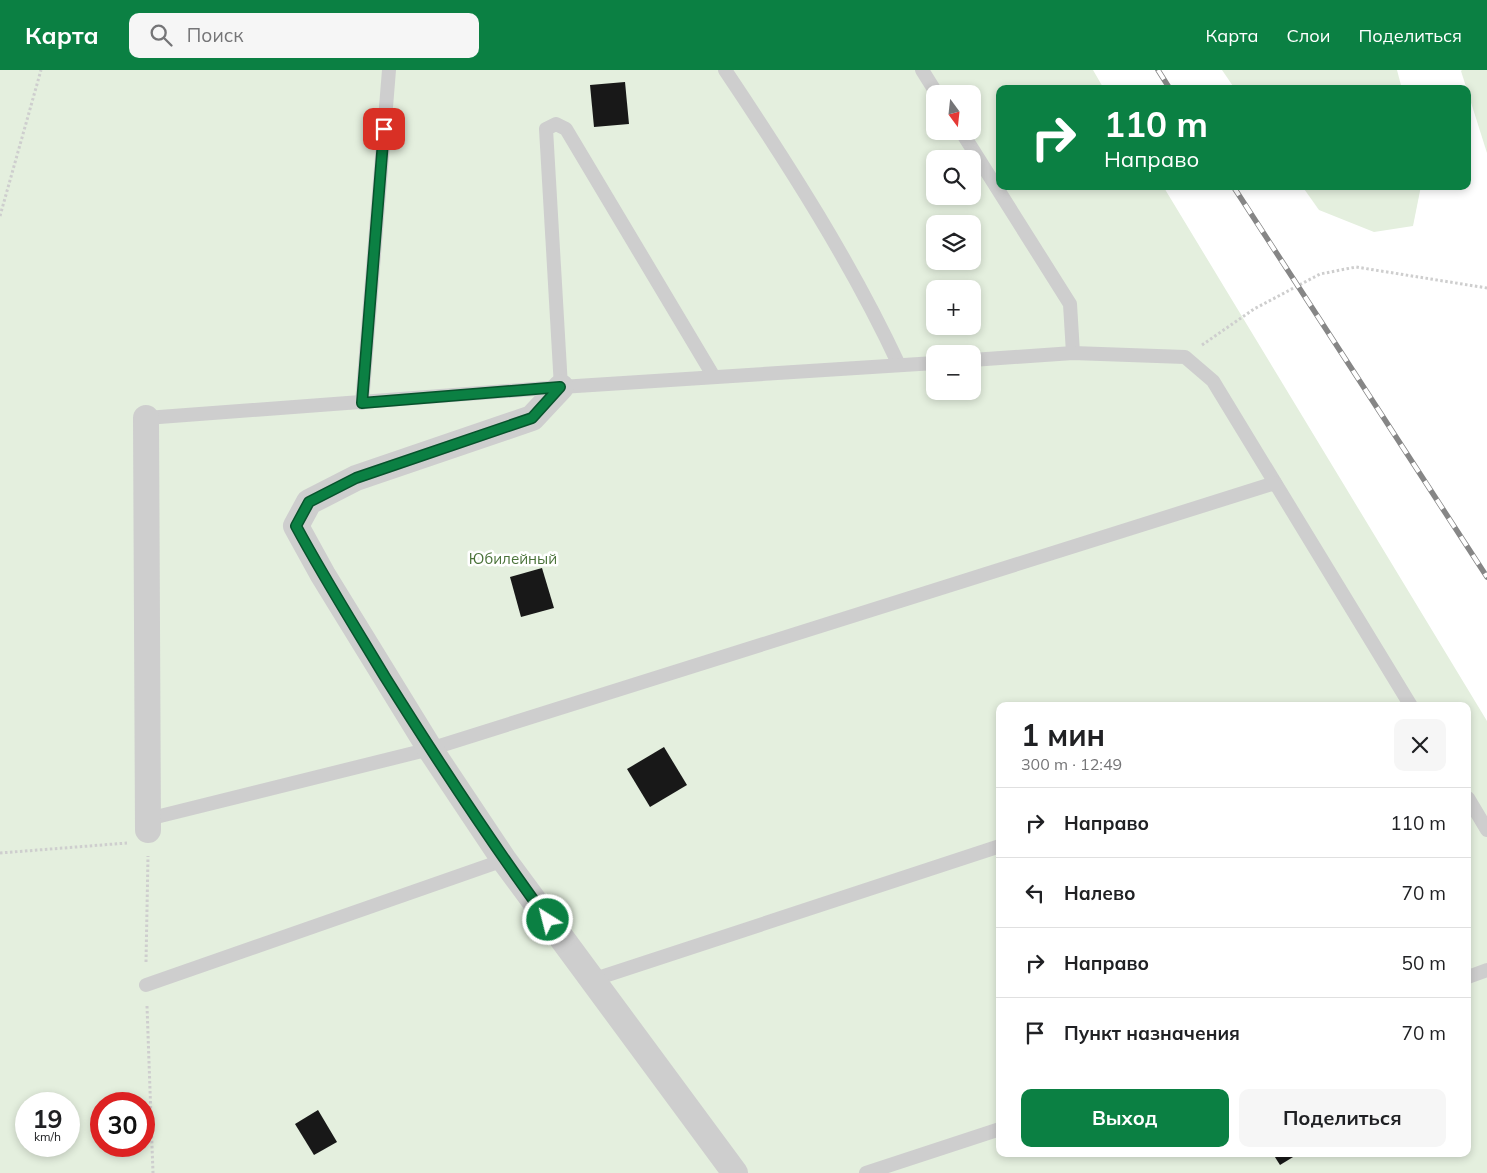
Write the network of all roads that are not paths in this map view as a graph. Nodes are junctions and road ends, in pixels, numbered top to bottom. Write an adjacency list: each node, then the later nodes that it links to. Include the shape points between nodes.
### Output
1 (389, 70): 14 (lane)
2 (725, 70): 11 (lane, via 871,306)
3 (922, 70): 4 (lane)
4 (931, 85)
5 (967, 140): 6 (lane)
6 (996, 187)
7 (998, 190): 8 (lane, via 1070,304)
8 (1073, 353): 9 (lane); 16 (lane, via 1185,357 1213,382)
9 (981, 359)
10 (926, 364): 11 (lane)
11 (899, 365): 12 (lane)
12 (714, 377): 13 (lane); 13 (lane, via 566,128 556,124 546,129)
13 (560, 387): 14 (lane); 18 (street, via 532,418 356,478 309,502 296,526 322,575)
14 (362, 403): 15 (lane)
15 (146, 418): 21 (street)
16 (1275, 483): 17 (lane); 18 (lane)
17 (1409, 702)
18 (430, 749): 21 (lane); 23 (street)
19 (1471, 803): 20 (lane)
20 (1487, 830)
21 (142, 831)
22 (996, 847): 26 (lane)
23 (504, 860): 26 (street); 27 (lane)
24 (1487, 970): 25 (lane)
25 (1471, 976)
26 (592, 980): 29 (street)
27 (146, 985)
28 (996, 1130): 30 (lane)
29 (735, 1173)
30 (866, 1173)

